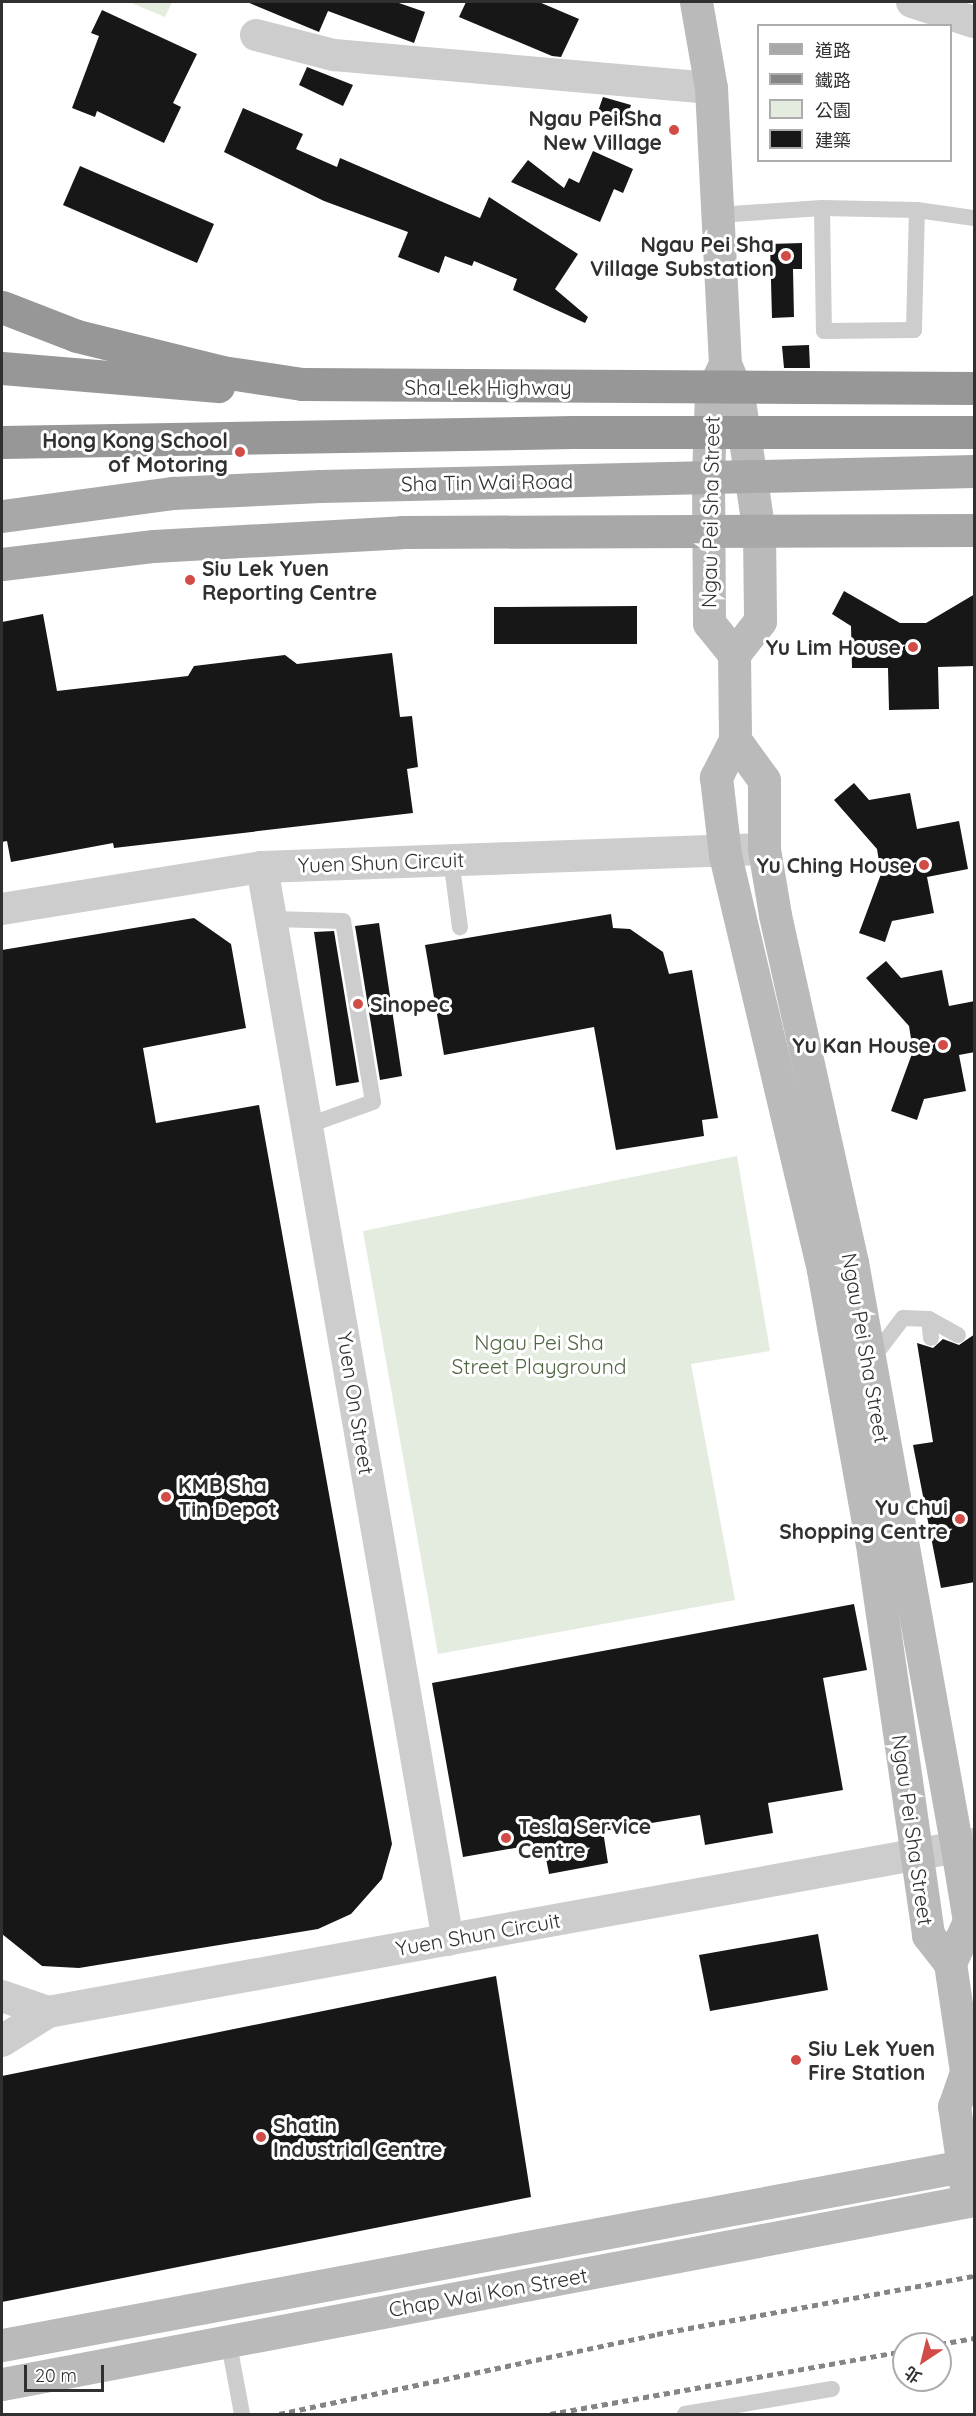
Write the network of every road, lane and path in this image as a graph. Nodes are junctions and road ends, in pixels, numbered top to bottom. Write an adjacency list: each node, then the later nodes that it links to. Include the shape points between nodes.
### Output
1 (696, 2): 5 (street, Ngau Pei Sha Street)
2 (912, 2): 3 (street)
3 (975, 22)
4 (256, 35): 5 (street, via 334,55)
5 (711, 88): 8 (street, Ngau Pei Sha Street)
6 (822, 208): 7 (lane); 7 (lane, via 824,331 914,330); 8 (lane)
7 (917, 210): 9 (lane)
8 (717, 215): 11 (street, Ngau Pei Sha Street)
9 (975, 218)
10 (2, 307): 13 (highway, via 102,342 222,372)
11 (725, 364): 20 (street, Ngau Pei Sha Street, via 738,394); 21 (street, Ngau Pei Sha Street, via 711,393)
12 (2, 368): 13 (highway, Sha Lek Highway, via 211,386)
13 (302, 384): 14 (highway, Sha Lek Highway, bridge)
14 (975, 388)
15 (975, 432): 17 (highway, bridge, via 573,432)
16 (2, 442): 17 (highway)
17 (63, 443): 18 (highway)
18 (2, 456)
19 (975, 471): 20 (main road, Sha Tin Wai Road)
20 (747, 474): 21 (main road, Sha Tin Wai Road); 25 (street, Ngau Pei Sha Street)
21 (708, 476): 22 (main road, Sha Tin Wai Road, via 191,492); 24 (street, Ngau Pei Sha Street)
22 (2, 516)
23 (975, 530): 25 (main road)
24 (710, 533): 25 (main road); 26 (main road, via 338,534 154,546); 27 (street, Ngau Pei Sha Street, via 709,623)
25 (759, 533): 27 (street, Ngau Pei Sha Street, via 760,621)
26 (2, 564)
27 (734, 654): 28 (street, Ngau Pei Sha Street)
28 (735, 740): 29 (street, Ngau Pei Sha Street, via 764,780); 30 (street, Ngau Pei Sha Street, via 716,777)
29 (764, 849): 30 (street, Yuen Shun Circuit); 40 (street, Ngau Pei Sha Street)
30 (725, 855): 31 (street, Yuen Shun Circuit); 42 (street, Ngau Pei Sha Street, via 823,1270)
31 (451, 859): 32 (street, Yuen Shun Circuit); 35 (lane)
32 (262, 867): 33 (street, Yuen Shun Circuit); 34 (street, Yuen On Street)
33 (2, 909)
34 (273, 919): 36 (street, Yuen On Street); 36 (lane, via 343,921 374,1102)
35 (460, 927)
36 (306, 1126): 43 (street, Yuen On Street)
37 (929, 1319): 38 (lane); 39 (lane); 40 (lane, via 898,1321)
38 (958, 1335)
39 (931, 1338)
40 (869, 1364): 41 (street, Ngau Pei Sha Street)
41 (966, 1846): 42 (street, Yuen Shun Circuit); 44 (street, Ngau Pei Sha Street, via 969,1921)
42 (918, 1855): 43 (street, Yuen Shun Circuit); 44 (street, Ngau Pei Sha Street, via 928,1935)
43 (448, 1940): 46 (street, Yuen Shun Circuit)
44 (950, 1963): 48 (street, Ngau Pei Sha Street)
45 (2, 1996): 46 (street, Yuen Shun Circuit)
46 (48, 2012): 47 (street)
47 (2, 2041)
48 (970, 2076): 49 (street, Ngau Pei Sha Street, via 954,2106)
49 (969, 2165): 50 (street, Ngau Pei Sha Street); 52 (street, Chap Wai Kon Street)
50 (971, 2200): 51 (street, Chap Wai Kon Street)
51 (228, 2339): 53 (street, Chap Wai Kon Street); 55 (lane)
52 (2, 2345)
53 (2, 2384)
54 (832, 2389): 56 (lane)
55 (242, 2415)
56 (685, 2415)

